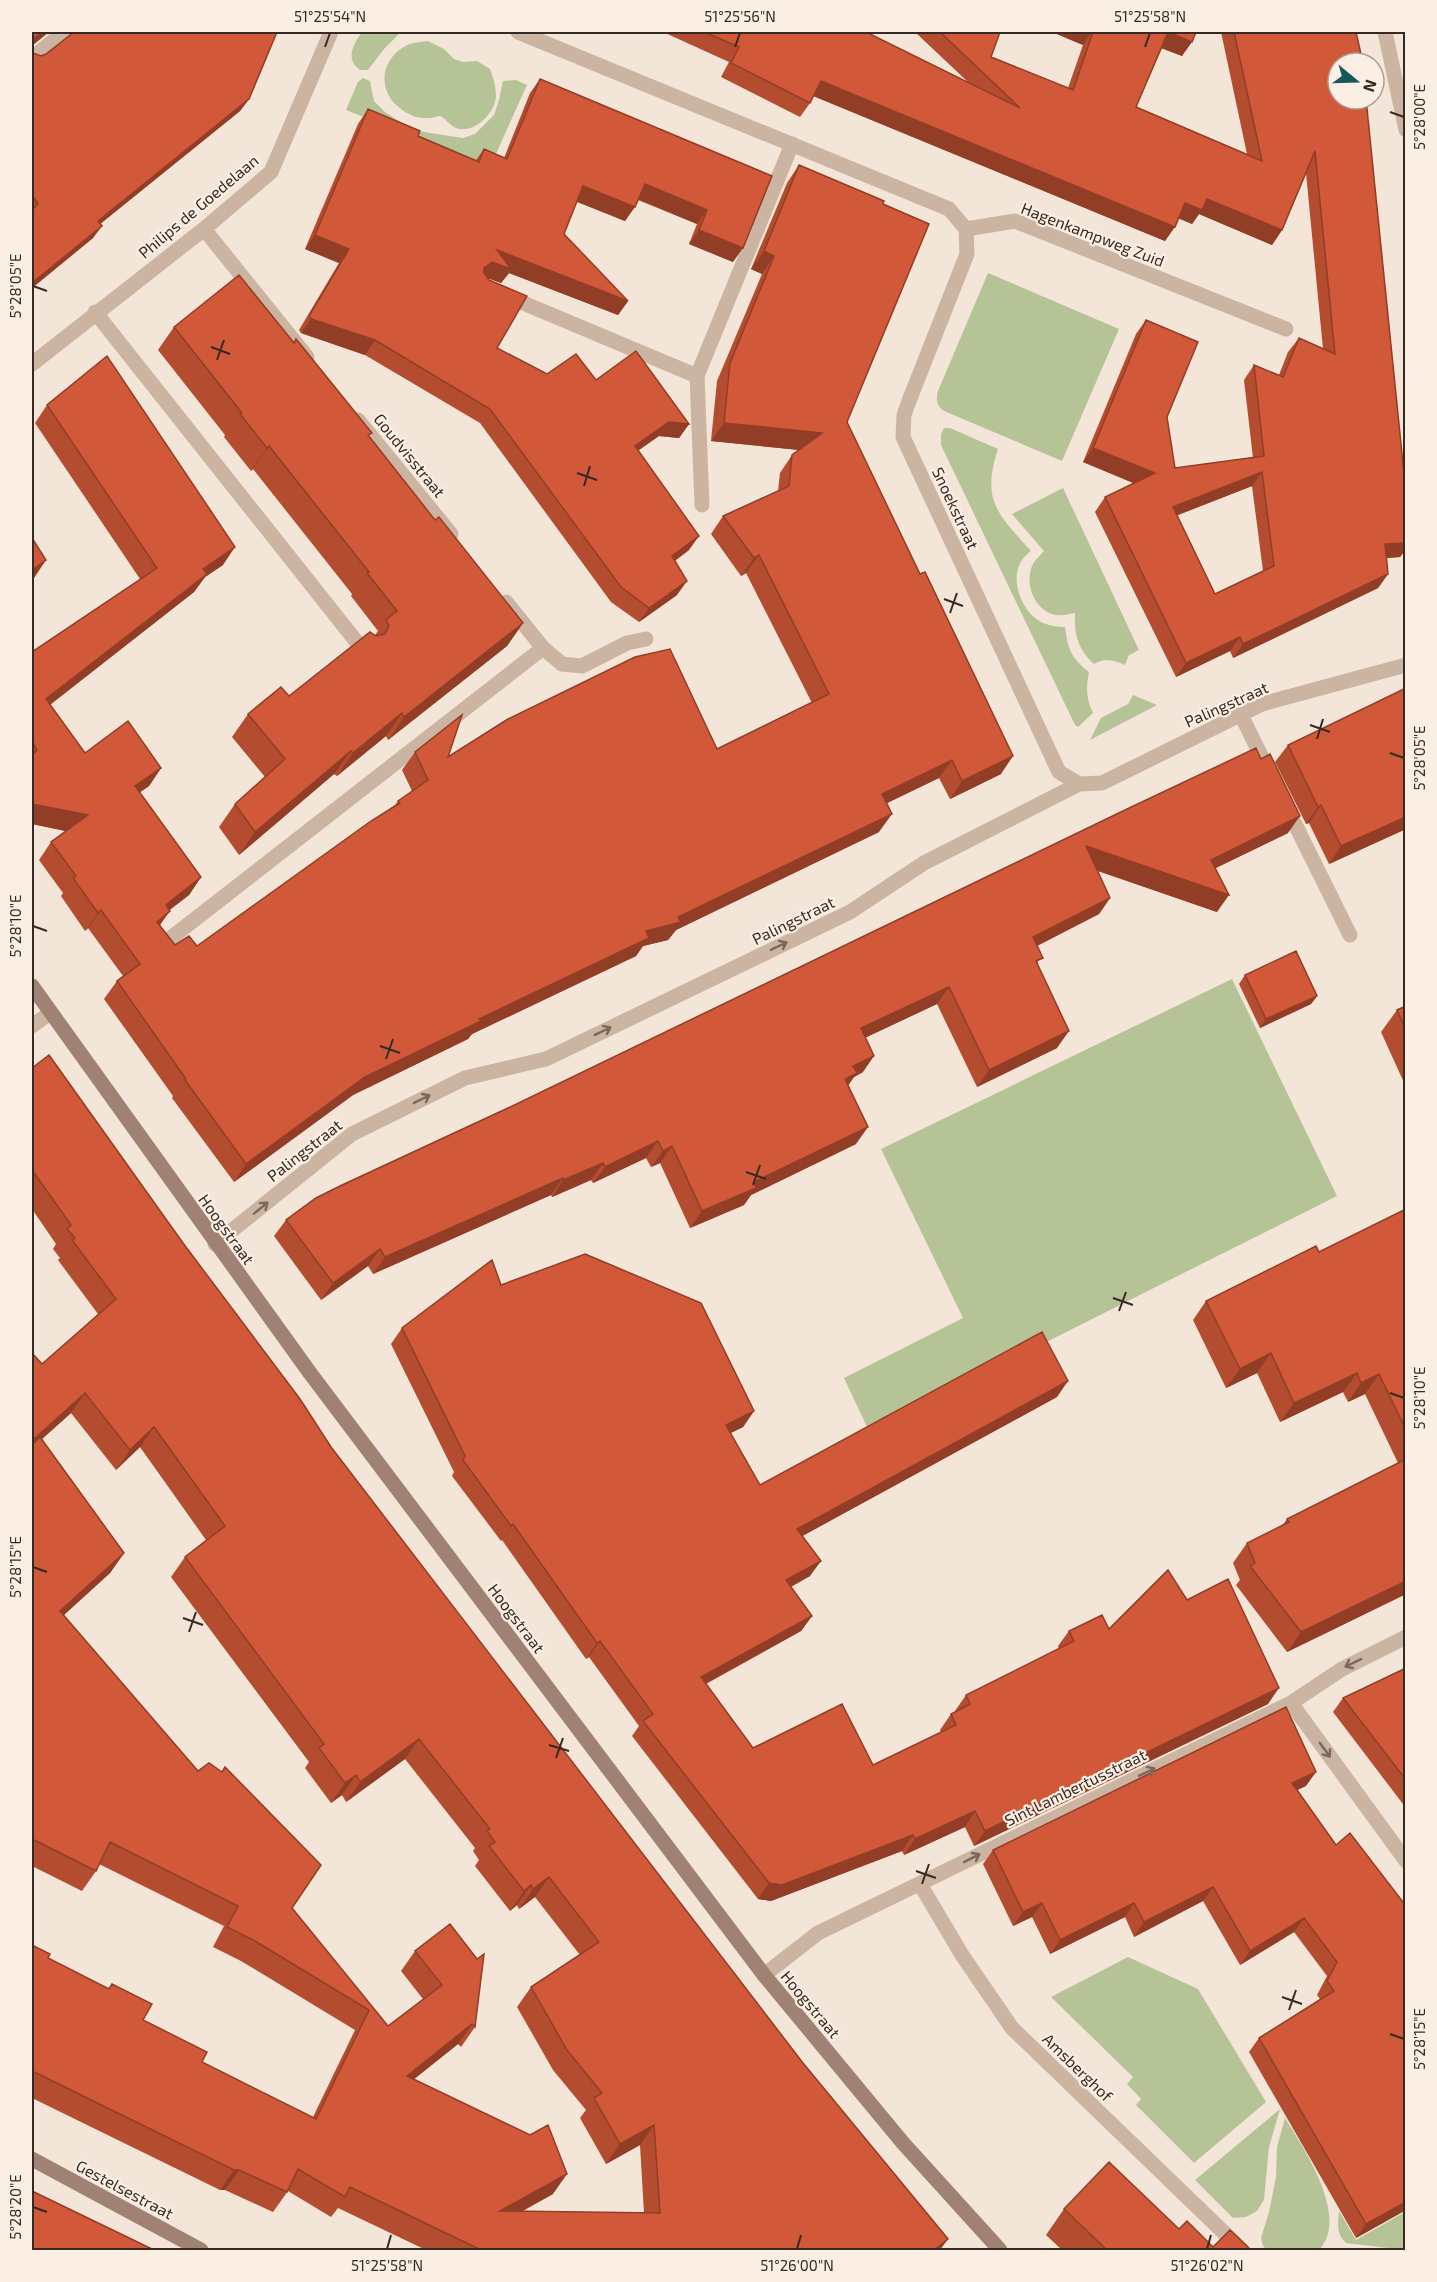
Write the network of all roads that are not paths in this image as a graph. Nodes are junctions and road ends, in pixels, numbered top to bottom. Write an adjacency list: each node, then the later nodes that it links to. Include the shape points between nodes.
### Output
1 (63, 32): 5 (street)
2 (331, 32): 8 (street, Philips de Goedelaan, via 271,172)
3 (518, 32): 7 (street)
4 (1385, 32): 6 (street)
5 (32, 58)
6 (1406, 130)
7 (792, 144): 9 (street, via 949,209); 15 (street)
8 (204, 229): 11 (street, Philips de Goedelaan); 14 (street)
9 (966, 229): 12 (street, Hagenkampweg Zuid, via 1015,221); 25 (street, Snoekstraat, via 967,254 904,415 903,437 1059,772)
10 (493, 291): 15 (street)
11 (95, 312): 13 (street, Philips de Goedelaan); 22 (street)
12 (1286, 329)
13 (32, 364)
14 (318, 371)
15 (697, 376): 17 (street)
16 (348, 408): 18 (street, Goudvisstraat)
17 (702, 505)
18 (461, 546)
19 (498, 592): 21 (street)
20 (646, 639): 21 (street, via 627,643 582,666 562,664)
21 (543, 648): 27 (street)
22 (363, 650)
23 (1406, 665): 24 (street, Palingstraat, via 1262,704)
24 (1240, 715): 25 (street, Palingstraat, via 1102,783); 26 (street)
25 (1079, 784): 31 (street, Palingstraat, one-way to 25, via 352,1134 465,1078 546,1059 850,912 924,863)
26 (1350, 935)
27 (167, 941)
28 (32, 986): 29 (street, Hoogstraat)
29 (50, 1013): 30 (street); 31 (street, Hoogstraat)
30 (32, 1026)
31 (215, 1244): 36 (street, Hoogstraat)
32 (1406, 1637): 33 (street, Sint Lambertusstraat, one-way to 33, via 1341,1669)
33 (1291, 1703): 34 (street, one-way to 34); 35 (street, Sint Lambertusstraat, one-way to 33)
34 (1406, 1861)
35 (920, 1884): 36 (street, Sint Lambertusstraat, via 818,1933); 40 (street, Amsberghof, via 1012,2028)
36 (764, 1975): 39 (street, Hoogstraat, via 903,2143)
37 (32, 2158): 38 (street, Gestelsestraat)
38 (201, 2250)
39 (1000, 2250)
40 (1242, 2250)

